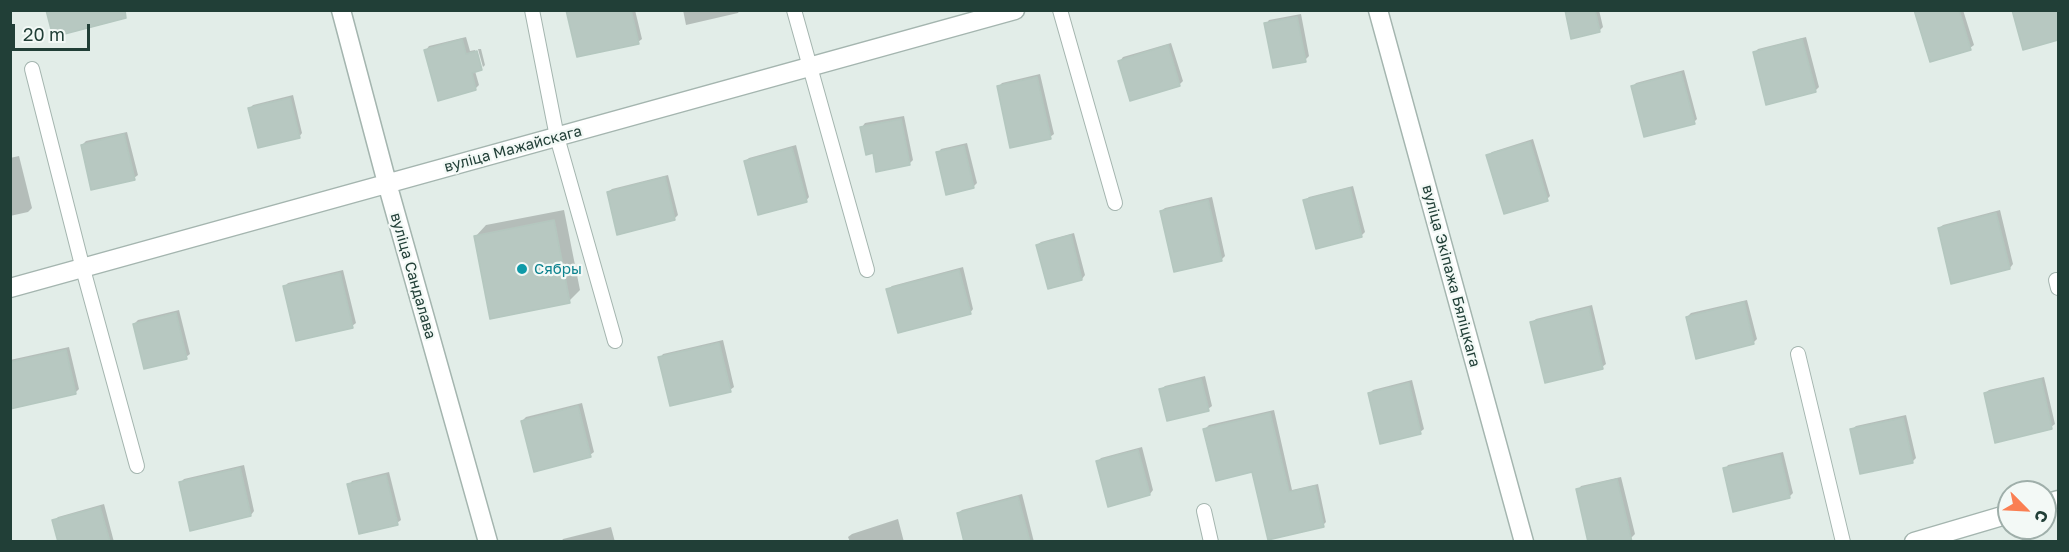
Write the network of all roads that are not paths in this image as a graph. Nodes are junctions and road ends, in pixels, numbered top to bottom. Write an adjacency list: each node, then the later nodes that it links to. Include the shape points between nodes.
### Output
1 (341, 10): 10 (street, вуліца Сандалава)
2 (531, 10): 9 (lane)
3 (794, 10): 7 (lane)
4 (1015, 10): 7 (street, вуліца Мажайскага)
5 (1060, 10): 11 (lane)
6 (1378, 10): 22 (street, вуліца Экіпажа Бяліцкага)
7 (810, 66): 9 (street, вуліца Мажайскага); 13 (lane)
8 (32, 69): 12 (lane)
9 (557, 137): 10 (street, вуліца Мажайскага); 15 (lane)
10 (387, 183): 12 (street, вуліца Мажайскага); 20 (street, вуліца Сандалава)
11 (1115, 203)
12 (83, 269): 14 (street, вуліца Мажайскага); 17 (lane)
13 (867, 270)
14 (10, 288)
15 (615, 341)
16 (1798, 354): 23 (lane)
17 (137, 466)
18 (1204, 511): 21 (lane)
19 (1997, 518): 24 (street)
20 (488, 542)
21 (1211, 542)
22 (1524, 542)
23 (1843, 542)
24 (1914, 542)

